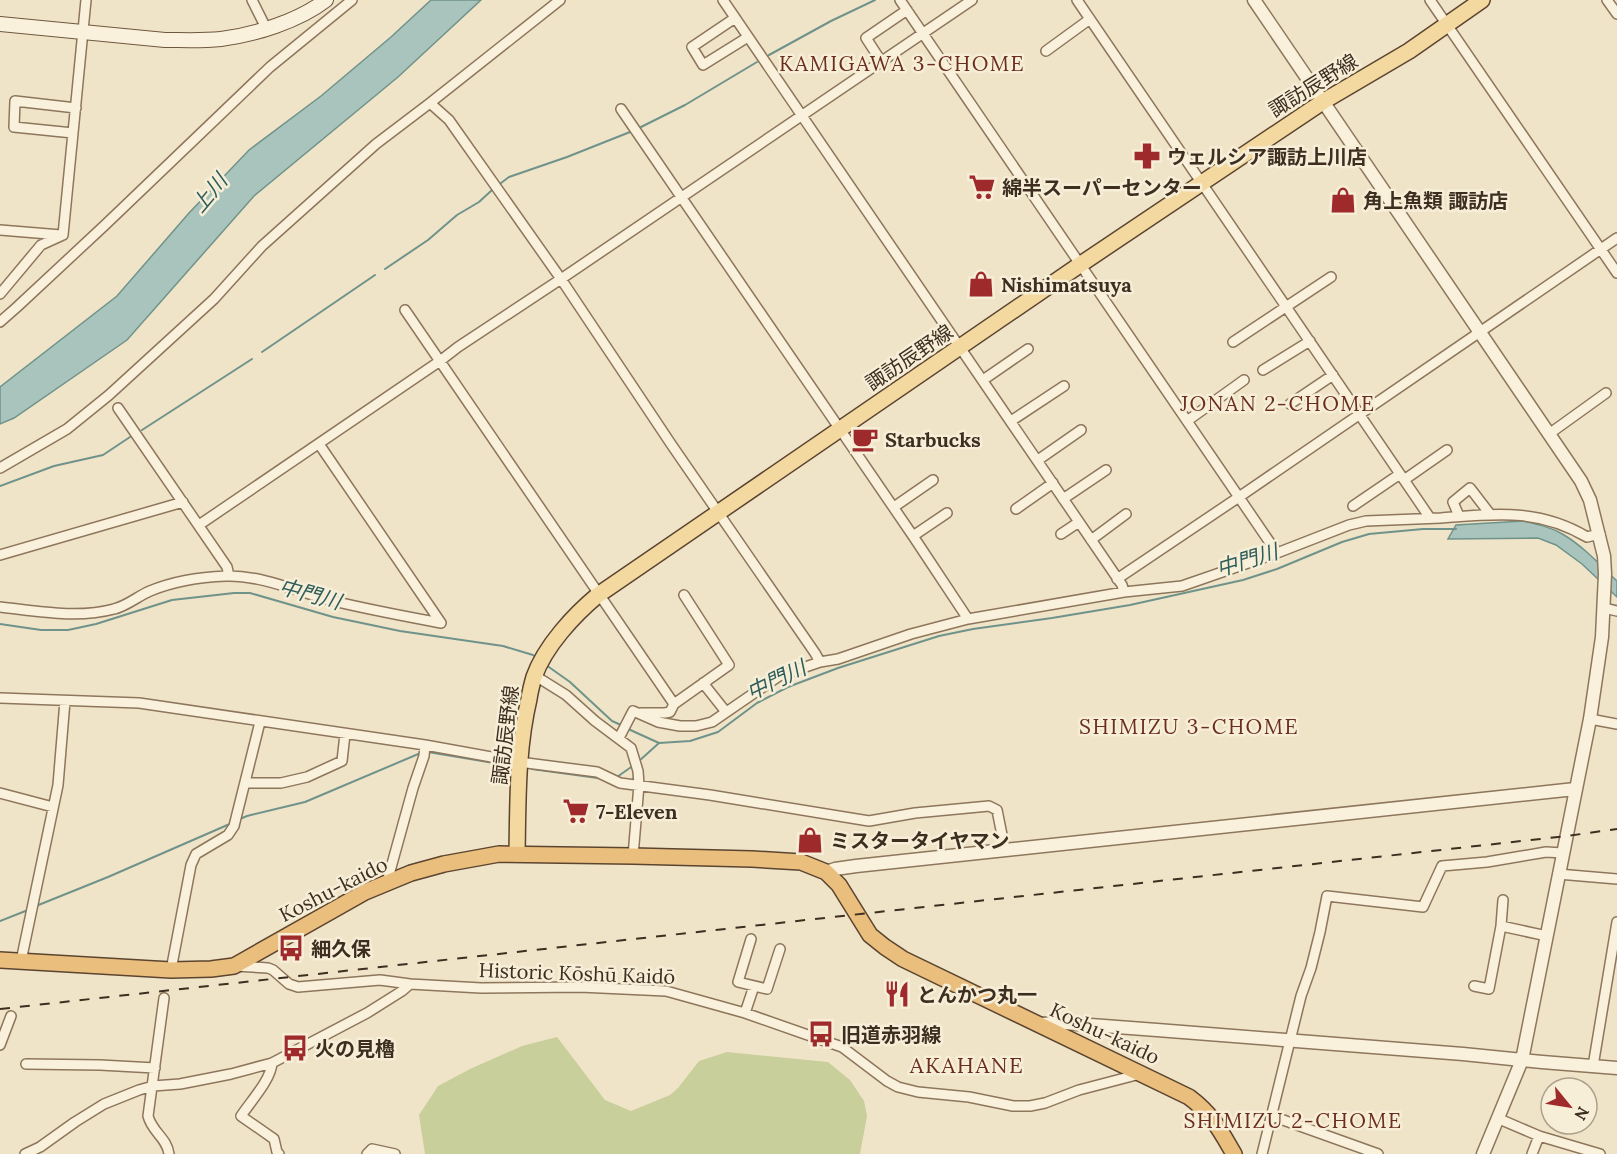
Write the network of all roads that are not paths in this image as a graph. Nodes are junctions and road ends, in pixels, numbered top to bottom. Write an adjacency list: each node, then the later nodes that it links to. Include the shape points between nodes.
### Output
1 (86, 0): 21 (street)
2 (252, 0): 20 (street)
3 (326, 0): 20 (main road)
4 (352, 0): 45 (street, via 270,67)
5 (560, 0): 27 (street)
6 (723, 0): 16 (street)
7 (900, 0): 14 (street)
8 (972, 0): 22 (street)
9 (1077, 0): 17 (street)
10 (1254, 0): 26 (street)
11 (1430, 0): 19 (street)
12 (1482, 0): 19 (main road, 諏訪辰野線)
13 (1607, 0): 15 (street)
14 (907, 10): 22 (street); 25 (street, via 867,38)
15 (1617, 14)
16 (735, 18): 23 (street); 23 (street, via 692,47 703,66)
17 (1090, 19): 24 (street); 32 (street)
18 (0, 24): 21 (main road)
19 (1447, 24): 26 (main road, 諏訪辰野線); 37 (street)
20 (266, 28): 21 (main road, via 192,41)
21 (82, 32): 28 (street)
22 (923, 34): 25 (street); 38 (street)
23 (748, 37): 30 (street)
24 (1046, 51)
25 (881, 61): 30 (street)
26 (1324, 101): 32 (main road, 諏訪辰野線); 46 (street)
27 (430, 103): 41 (street, via 449,120); 69 (street, via 376,144 262,246 214,299 110,395 67,429)
28 (76, 108): 31 (street); 31 (street, via 15,101 14,127)
29 (621, 109): 33 (street)
30 (802, 115): 33 (street); 49 (street)
31 (73, 133): 35 (street)
32 (1202, 184): 38 (main road, 諏訪辰野線); 43 (street)
33 (682, 197): 41 (street); 63 (street)
34 (0, 230): 35 (street)
35 (63, 235): 42 (street, via 41,245)
36 (1617, 238): 37 (street)
37 (1601, 249): 39 (street); 46 (street)
38 (1081, 264): 49 (main road, 諏訪辰野線); 62 (street)
39 (1617, 273)
40 (1331, 277): 43 (street)
41 (561, 279): 51 (street); 80 (street)
42 (0, 294)
43 (1287, 307): 47 (street); 48 (street)
44 (405, 310): 51 (street)
45 (0, 322)
46 (1479, 332): 60 (street); 65 (street)
47 (1310, 341): 52 (street); 53 (street)
48 (1233, 342)
49 (961, 348): 54 (street); 63 (main road, 諏訪辰野線)
50 (1028, 349): 54 (street)
51 (440, 361): 66 (street); 98 (street)
52 (1263, 370)
53 (1333, 375): 58 (street); 60 (street)
54 (983, 380): 61 (street)
55 (1244, 380): 62 (street)
56 (1064, 386): 61 (street)
57 (1606, 393): 65 (street)
58 (1290, 404)
59 (118, 408): 76 (street)
60 (1360, 414): 71 (street); 74 (street)
61 (1011, 421): 68 (street)
62 (1187, 421): 74 (street)
63 (840, 430): 78 (street); 80 (main road, 諏訪辰野線)
64 (1081, 430): 68 (street)
65 (1549, 434): 89 (street, via 1581,481)
66 (320, 444): 87 (street); 95 (street, via 441,623)
67 (1447, 450): 71 (street)
68 (1038, 460): 73 (street)
69 (1, 467)
70 (1106, 470): 75 (street)
71 (1402, 477): 77 (street); 85 (street)
72 (933, 480): 78 (street)
73 (1053, 483): 75 (street); 79 (street)
74 (1239, 497): 92 (street); 96 (street)
75 (1064, 499): 86 (street)
76 (183, 502): 87 (street); 93 (street)
77 (1353, 506)
78 (894, 507): 90 (street)
79 (1016, 509)
80 (719, 512): 98 (main road, 諏訪辰野線); 104 (street)
81 (947, 513): 90 (street)
82 (1126, 514): 91 (street)
83 (1490, 514): 84 (street); 84 (street, via 1470,488 1453,502); 89 (street, via 1555,521 1587,537)
84 (1459, 516): 85 (street)
85 (1430, 518): 92 (street, via 1366,520)
86 (1079, 522): 88 (street); 91 (street)
87 (199, 525): 95 (street)
88 (1061, 534)
89 (1600, 534): 94 (street)
90 (913, 536): 103 (street)
91 (1091, 540): 96 (street)
92 (1277, 553): 97 (street, via 1182,586)
93 (0, 555)
94 (1611, 574): 101 (street)
95 (230, 576): 100 (street, via 173,583 116,609 94,613)
96 (1117, 579): 97 (street)
97 (1124, 592): 103 (street)
98 (598, 595): 105 (main road, 諏訪辰野線, via 563,628); 109 (street)
99 (684, 595): 106 (street, via 729,665)
100 (0, 607)
101 (1604, 608): 102 (street); 112 (street)
102 (1617, 610)
103 (968, 619): 104 (street)
104 (820, 662): 110 (street, via 778,676)
105 (535, 674): 116 (street); 118 (main road, 諏訪辰野線)
106 (703, 683): 109 (street); 110 (street)
107 (0, 698): 108 (street)
108 (65, 701): 113 (street, via 139,703); 123 (street)
109 (674, 704): 111 (street, via 670,712)
110 (726, 712): 111 (street, via 712,722 696,726)
111 (635, 715): 116 (street)
112 (1590, 719): 114 (street); 121 (street)
113 (260, 722): 115 (street); 119 (street)
114 (1617, 724)
115 (345, 734): 117 (street); 119 (street, via 342,761 307,777 281,783)
116 (619, 737): 120 (street, via 631,748)
117 (424, 750): 118 (street); 131 (street)
118 (519, 762): 120 (street, via 597,772 620,783); 126 (main road, 諏訪辰野線)
119 (245, 783): 141 (street, via 234,826 228,835 196,854 191,865)
120 (639, 784): 124 (street, via 869,821 989,806 997,810); 127 (street)
121 (1575, 789): 124 (street); 125 (street)
122 (0, 793): 123 (street)
123 (53, 807): 139 (street)
124 (1005, 850): 128 (street)
125 (1563, 853): 129 (street); 149 (street, via 1442,866 1423,907 1328,896)
126 (517, 854): 127 (highway, Koshu-kaido); 131 (highway, Koshu-kaido, via 444,864)
127 (633, 856): 128 (highway, Koshu-kaido, via 801,862)
128 (826, 872): 148 (highway, Koshu-kaido, via 839,885 870,935 885,947)
129 (1558, 874): 130 (street); 135 (street)
130 (1617, 879)
131 (387, 882): 140 (highway, Koshu-kaido)
132 (1503, 900): 134 (street)
133 (1617, 922): 154 (street)
134 (1501, 926): 135 (street); 144 (street, via 1489,989)
135 (1547, 936): 151 (street)
136 (751, 939): 143 (street, via 738,982)
137 (780, 949): 143 (street, via 767,989)
138 (0, 960): 139 (highway, Koshu-kaido)
139 (21, 961): 141 (highway, Koshu-kaido)
140 (234, 966): 141 (highway, Koshu-kaido); 142 (street, Historic Kōshū Kaidō, via 268,968 298,987 380,980)
141 (171, 970)
142 (410, 984): 146 (street, Historic Kōshū Kaidō, via 666,991); 152 (street, via 367,1013)
143 (754, 986): 146 (street)
144 (1474, 986)
145 (164, 998): 155 (street)
146 (745, 1013): 157 (street, Historic Kōshū Kaidō, via 842,1047 897,1087 918,1092 1030,1106)
147 (10, 1016): 150 (street)
148 (1036, 1024): 149 (street); 157 (highway, Koshu-kaido)
149 (1291, 1041): 151 (street); 159 (street)
150 (0, 1045)
151 (1522, 1060): 154 (street); 160 (street)
152 (272, 1063): 158 (street, via 180,1084); 164 (street, via 241,1116 274,1139)
153 (26, 1065): 155 (street)
154 (1593, 1066): 156 (street)
155 (155, 1068): 158 (street)
156 (1617, 1068)
157 (1140, 1074): 167 (highway, Koshu-kaido, via 1189,1097 1203,1108)
158 (153, 1086): 162 (street, via 104,1104); 163 (street, via 148,1116 166,1142)
159 (1272, 1116): 168 (street); 169 (street)
160 (1497, 1118): 161 (street); 170 (street)
161 (1539, 1136): 171 (street); 172 (street)
162 (25, 1154)
163 (168, 1154)
164 (279, 1154)
165 (367, 1154): 166 (street, via 372,1149)
166 (395, 1154)
167 (1234, 1154)
168 (1263, 1154)
169 (1378, 1154)
170 (1483, 1154)
171 (1532, 1154)
172 (1600, 1154)

